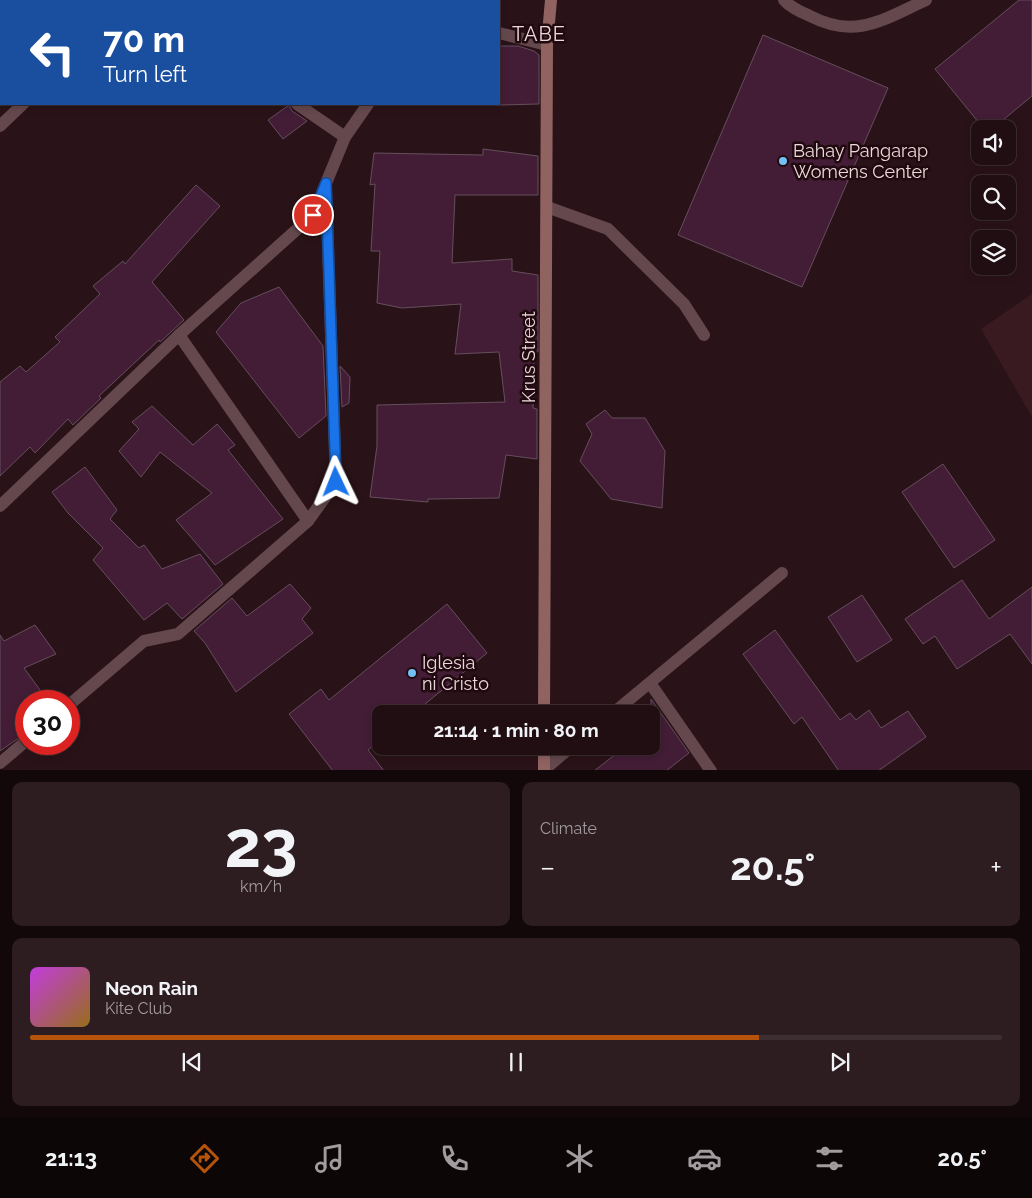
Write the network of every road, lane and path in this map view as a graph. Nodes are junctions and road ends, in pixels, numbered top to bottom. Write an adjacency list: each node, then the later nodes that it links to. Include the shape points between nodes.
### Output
1 (551, 0): 5 (main road, Krus Street)
2 (784, 0): 3 (street, via 817,20 853,28 872,25)
3 (920, 1)
4 (500, 33): 5 (street)
5 (547, 45): 12 (main road, Krus Street)
6 (22, 105): 9 (street)
7 (299, 105): 10 (street)
8 (367, 105): 10 (street)
9 (0, 126)
10 (345, 137): 11 (street)
11 (326, 183): 13 (street, via 313,215); 16 (street, via 336,482)
12 (547, 207): 14 (street, via 608,230 684,304); 20 (main road, Krus Street)
13 (179, 335): 15 (street); 16 (street)
14 (704, 335)
15 (0, 506)
16 (308, 521): 19 (street, via 178,634 144,641)
17 (782, 573): 18 (street)
18 (650, 682): 21 (street); 27 (street)
19 (80, 696)
20 (544, 705)
21 (623, 705)
22 (15, 750): 25 (street)
23 (544, 755): 26 (main road)
24 (562, 755): 26 (street)
25 (0, 763)
26 (544, 770)
27 (712, 770)

